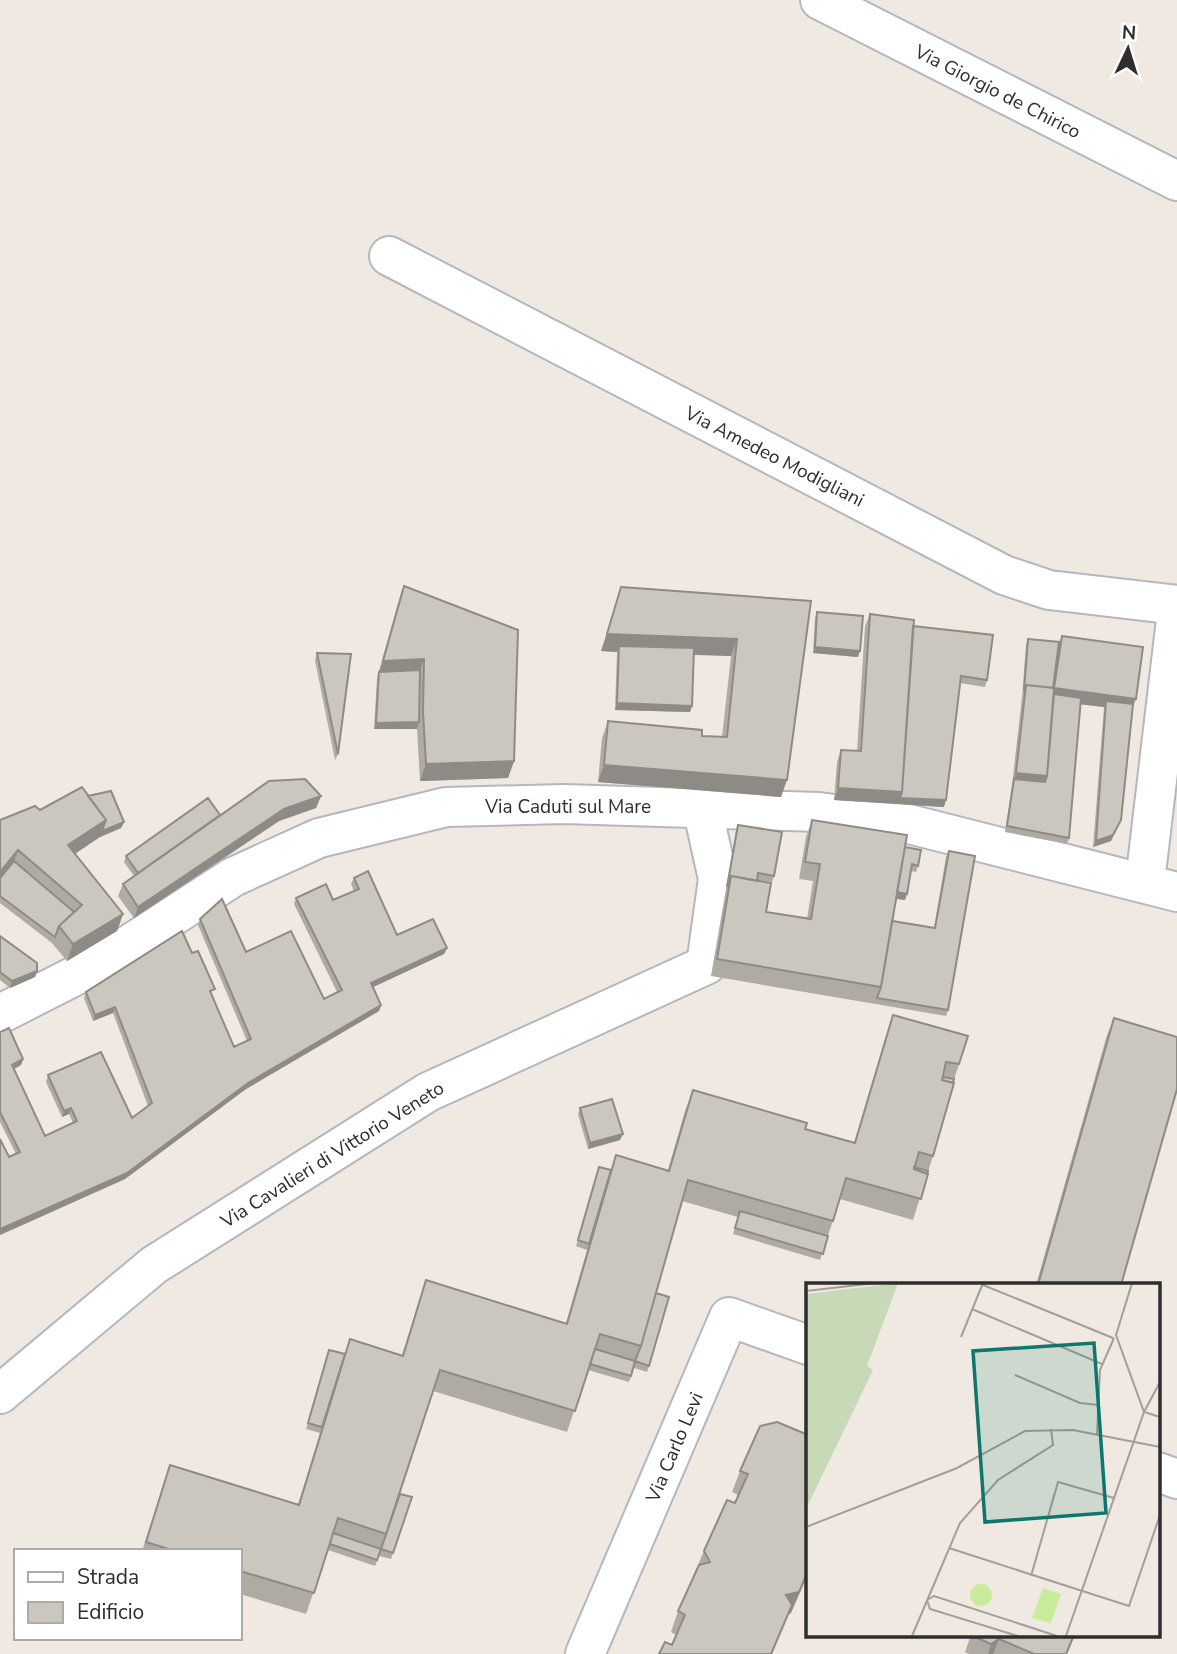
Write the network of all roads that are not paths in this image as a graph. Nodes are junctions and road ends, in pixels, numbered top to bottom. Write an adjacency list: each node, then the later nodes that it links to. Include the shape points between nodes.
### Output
1 (820, 0): 2 (street, Via Giorgio de Chirico)
2 (1177, 181)
3 (389, 256): 4 (street, Via Amedeo Modigliani, via 1004,575 1049,590)
4 (1177, 605)
5 (1177, 611): 7 (street)
6 (702, 807): 7 (street, Via Caduti sul Mare, via 819,812 909,824); 8 (street, Via Caduti sul Mare, via 446,807 319,838 233,877 104,961); 10 (street, Via Cavalieri di Vittorio Veneto, via 718,879 706,965 428,1091 154,1265)
7 (1161, 887)
8 (0, 1014)
9 (806, 1344): 13 (street, Via Carlo Levi, via 729,1317)
10 (0, 1394)
11 (1160, 1473): 12 (street)
12 (1177, 1479)
13 (585, 1654)

